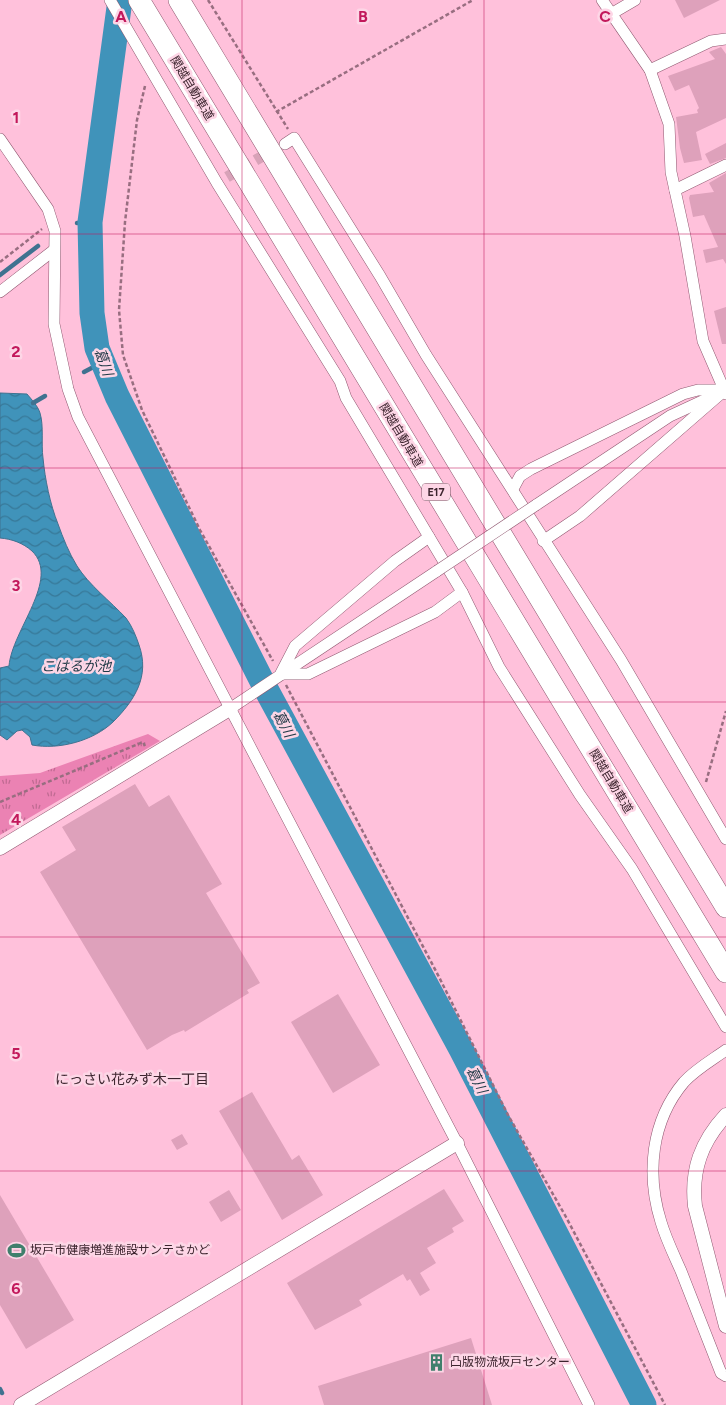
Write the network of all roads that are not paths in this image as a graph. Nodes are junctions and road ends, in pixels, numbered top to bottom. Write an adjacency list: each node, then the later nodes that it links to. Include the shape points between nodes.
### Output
1 (110, 0): 13 (street)
2 (179, 0): 26 (highway, E17)
3 (602, 0): 6 (street)
4 (635, 0): 6 (street)
5 (143, 6): 27 (highway, 関越自動車道 / E17)
6 (611, 14): 8 (street)
7 (726, 39): 8 (street, via 712,41)
8 (650, 70): 14 (street, via 669,124)
9 (0, 139): 15 (street, via 48,209)
10 (290, 141): 18 (street, via 380,276 426,356)
11 (726, 165): 14 (street)
12 (227, 177): 13 (street)
13 (216, 183): 19 (street, via 312,334 340,381 346,398)
14 (675, 190): 17 (street, via 703,341)
15 (54, 250): 16 (street); 23 (street, via 54,324 68,390 78,417)
16 (0, 292)
17 (726, 391): 18 (street, via 698,390 683,394 531,469 520,476); 20 (street, via 580,516); 22 (street, bridge, via 670,416)
18 (512, 489): 20 (street)
19 (429, 537): 21 (street); 22 (street, via 395,561 295,646)
20 (543, 541): 24 (street, via 621,660)
21 (462, 592): 22 (street, via 435,612 308,674); 28 (street, via 499,667 580,795 632,869)
22 (279, 675): 23 (street)
23 (236, 704): 25 (street); 31 (street)
24 (726, 839)
25 (0, 848)
26 (726, 907)
27 (726, 972)
28 (726, 1027)
29 (726, 1050): 33 (street, via 691,1076 670,1102 660,1126 653,1158 653,1186 661,1222 721,1373)
30 (726, 1115): 32 (street, via 703,1145 693,1193)
31 (457, 1142): 34 (street); 35 (street)
32 (726, 1326)
33 (726, 1376)
34 (21, 1405)
35 (589, 1405)

